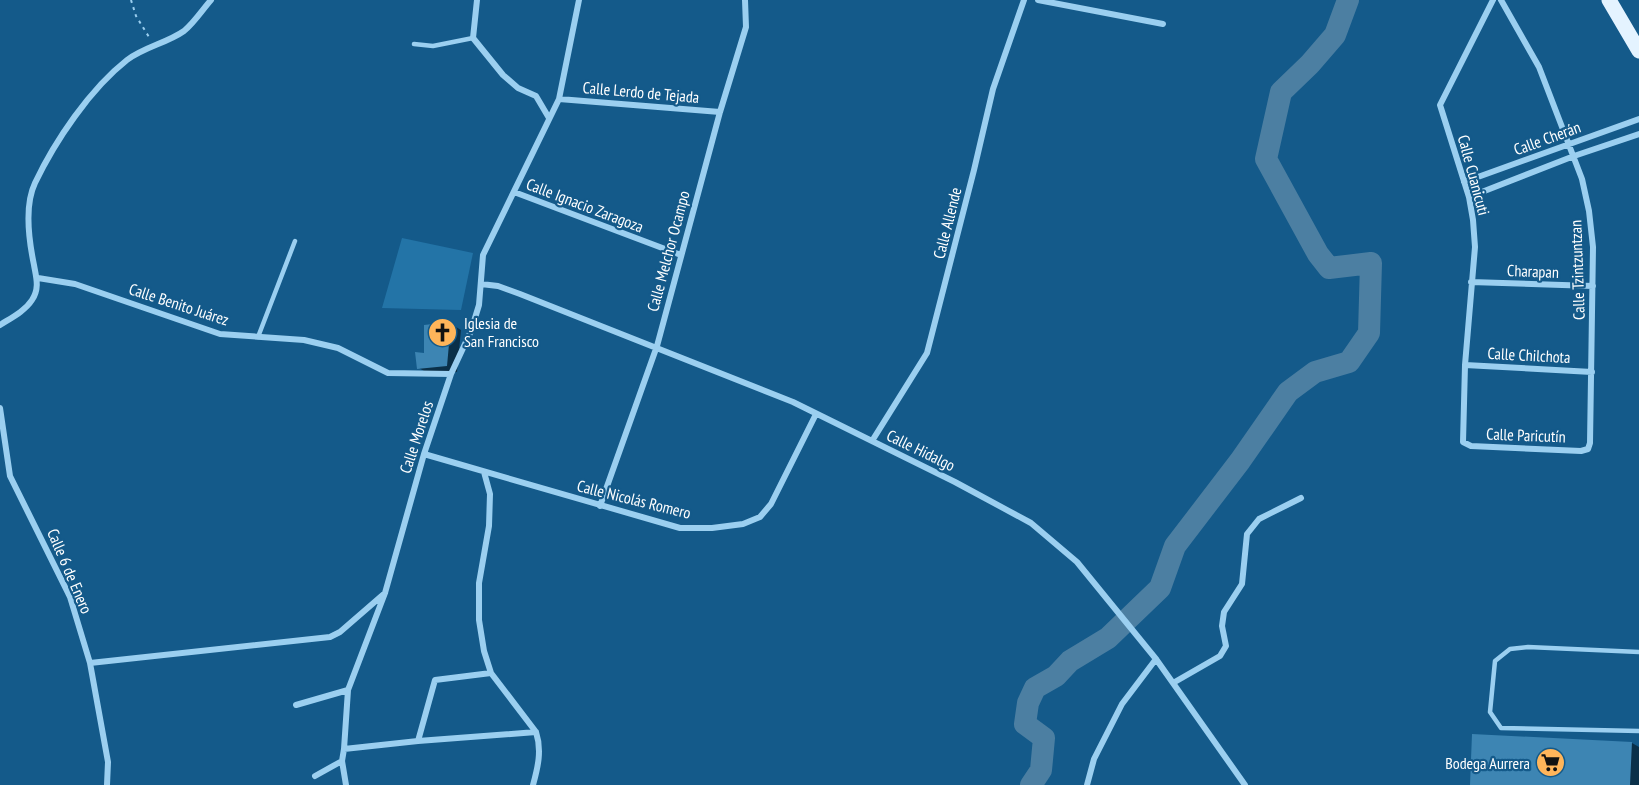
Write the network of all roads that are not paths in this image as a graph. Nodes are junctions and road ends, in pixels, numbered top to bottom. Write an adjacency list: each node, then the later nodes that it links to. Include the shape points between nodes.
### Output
1 (211, 0): 26 (street, via 184,30 129,59 97,87 67,128 34,185 29,229)
2 (477, 0): 11 (street)
3 (579, 0): 14 (street, Calle Morelos)
4 (745, 0): 15 (street, Calle Melchor Ocampo, via 746,27)
5 (1024, 0): 38 (street, Calle Allende, via 993,89 927,353)
6 (1038, 0): 10 (street)
7 (1493, 0): 21 (street, Calle Cuanicuti, via 1440,105)
8 (1501, 0): 19 (street, Calle Tzintzuntzan, via 1539,67)
9 (1609, 0): 13 (main road)
10 (1163, 24)
11 (473, 38): 12 (lane, via 433,46); 16 (street, via 503,75 536,96)
12 (414, 44)
13 (1639, 51)
14 (559, 99): 15 (street, Calle Lerdo de Tejada); 16 (street, Calle Morelos)
15 (720, 112): 25 (street, Calle Melchor Ocampo)
16 (549, 118): 22 (street, Calle Morelos)
17 (1639, 119): 19 (street, Calle Cherán)
18 (1639, 134): 20 (street, Calle Cherán)
19 (1570, 143): 20 (street, Calle Tzintzuntzan); 21 (street, Calle Cherán)
20 (1574, 156): 23 (street, Calle Cherán); 29 (street, Calle Tzintzuntzan, via 1589,211)
21 (1464, 182): 23 (street, Calle Cuanicuti)
22 (514, 192): 25 (street, Calle Ignacio Zaragoza); 28 (street, Calle Morelos, via 483,255)
23 (1469, 197): 27 (street, Calle Cuanicuti, via 1475,247)
24 (295, 240): 31 (lane)
25 (681, 255): 32 (street, Calle Melchor Ocampo)
26 (38, 278): 30 (street, via 33,299); 31 (street, Calle Benito Juárez, via 75,284 220,334)
27 (1471, 282): 29 (street, Charapan); 33 (street, Calle Cuanicuti)
28 (481, 284): 32 (street, Calle Hidalgo, via 498,286); 35 (street, Calle Morelos, via 471,331)
29 (1593, 286): 34 (street, Calle Tzintzuntzan)
30 (0, 325)
31 (258, 337): 35 (street, Calle Benito Juárez, via 304,340 338,348 388,373)
32 (657, 346): 37 (street, Calle Hidalgo); 44 (street, Calle Melchor Ocampo)
33 (1466, 365): 34 (street, Calle Chilchota); 39 (street, Calle Cuanicuti)
34 (1592, 372): 40 (street, Calle Tzintzuntzan)
35 (451, 374): 41 (street, Calle Morelos)
36 (0, 408): 48 (street, Calle 6 de Enero, via 10,476 70,597)
37 (816, 414): 38 (street, Calle Hidalgo); 44 (street, Calle Nicolás Romero, via 771,504 760,517 743,524 680,528)
38 (872, 441): 47 (street, Calle Hidalgo, via 1031,523 1077,562)
39 (1463, 442): 40 (street, Calle Paricutín, via 1471,446)
40 (1588, 449)
41 (424, 454): 42 (street, Calle Nicolás Romero); 45 (street, Calle Morelos)
42 (484, 472): 44 (street, Calle Nicolás Romero); 49 (street, via 490,494 489,526 478,583 479,620)
43 (1301, 498): 50 (street, via 1259,519 1247,534 1242,584 1224,612 1226,646 1220,656)
44 (600, 506)
45 (385, 593): 48 (street, via 340,632 330,636); 51 (street, Calle Morelos)
46 (1639, 652): 53 (lane, via 1510,649 1495,661 1490,712 1502,728)
47 (1155, 658): 50 (street, Calle Hidalgo); 62 (street, via 1122,705 1094,759)
48 (90, 663): 59 (street, Calle 6 de Enero, via 108,762)
49 (491, 673): 54 (street); 55 (street, via 435,680)
50 (1173, 683): 63 (street, Calle Hidalgo)
51 (348, 690): 52 (street); 56 (street, Calle Morelos)
52 (296, 705)
53 (1639, 731)
54 (536, 732): 55 (street); 61 (street, via 539,758)
55 (418, 741): 56 (street)
56 (344, 750): 57 (street, Calle Morelos)
57 (342, 761): 58 (street); 60 (street, Calle Morelos)
58 (315, 776)
59 (107, 785)
60 (346, 785)
61 (533, 785)
62 (1087, 785)
63 (1245, 785)

